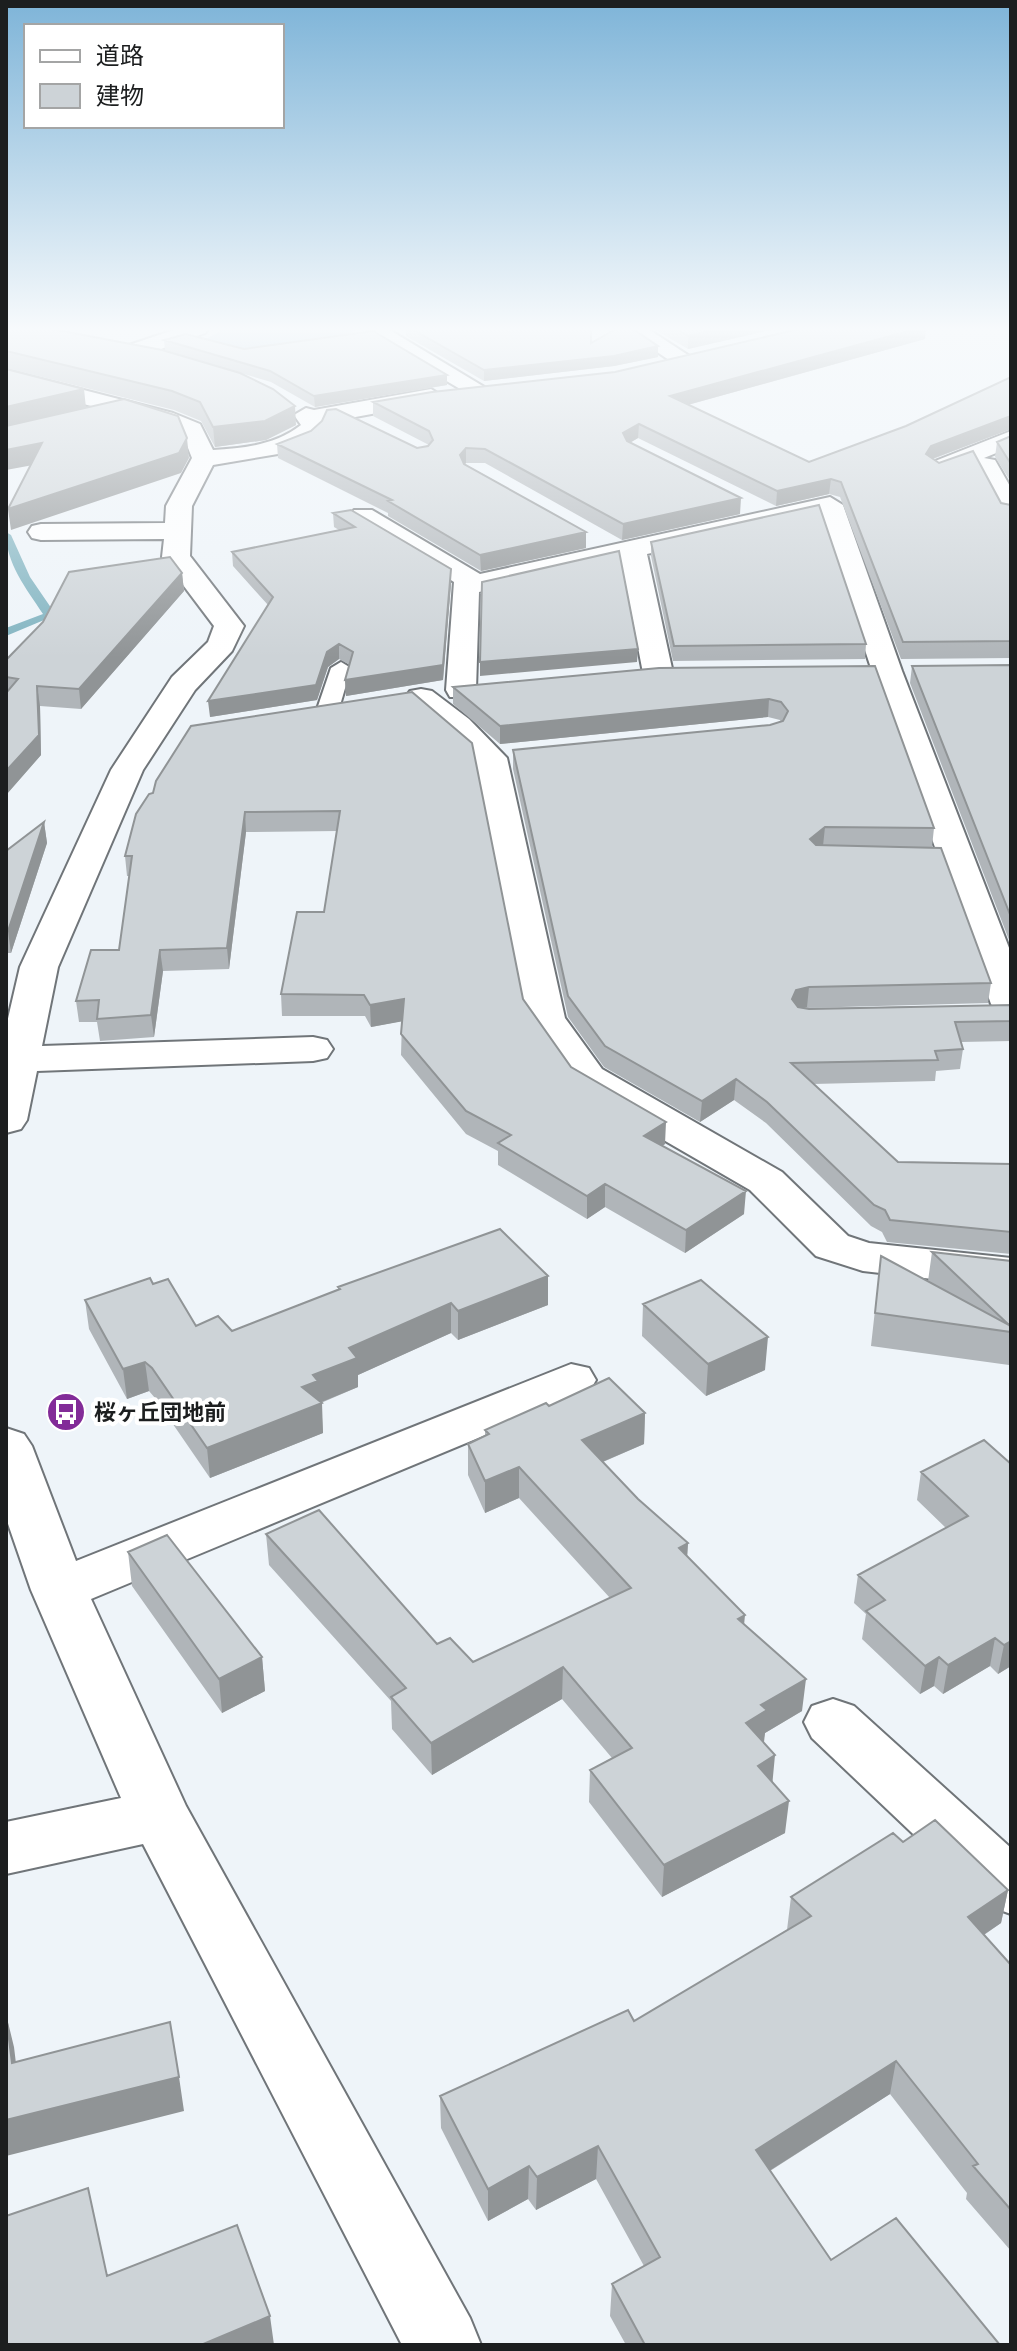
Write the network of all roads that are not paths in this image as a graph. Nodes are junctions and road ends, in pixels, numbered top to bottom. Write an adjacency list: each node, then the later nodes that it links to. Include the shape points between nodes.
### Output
1 (196, 439): 4 (street)
2 (297, 439): 4 (street, via 272,451)
3 (1009, 439): 6 (street)
4 (204, 458): 12 (street, via 179,506)
5 (986, 465): 8 (street)
6 (939, 468)
7 (733, 497): 10 (street)
8 (1011, 511)
9 (363, 516): 15 (street)
10 (774, 518): 14 (street); 22 (street, via 830,505 887,671 941,857)
11 (579, 530): 14 (street)
12 (178, 531): 13 (street); 21 (street, via 176,557 229,626 222,645 183,684)
13 (41, 532)
14 (625, 550): 15 (street); 17 (street)
15 (476, 584): 28 (street, via 465,586 476,688 405,700 506,756 545,1019 587,1078 755,1173 832,1246 863,1257)
16 (341, 668): 19 (lane)
17 (658, 673)
18 (358, 708): 19 (street)
19 (312, 715)
20 (193, 732): 21 (street)
21 (148, 739): 26 (street, via 127,770 39,967)
22 (1011, 1004)
23 (980, 1014): 24 (lane)
24 (1011, 1014)
25 (313, 1049): 26 (street)
26 (19, 1059): 27 (street)
27 (7, 1106)
28 (1011, 1273)
29 (571, 1380): 31 (street)
30 (6, 1446): 31 (street)
31 (59, 1590): 33 (street)
32 (833, 1722): 35 (street)
33 (159, 1815): 34 (street); 36 (street)
34 (6, 1848)
35 (1011, 1887)
36 (443, 2345)

